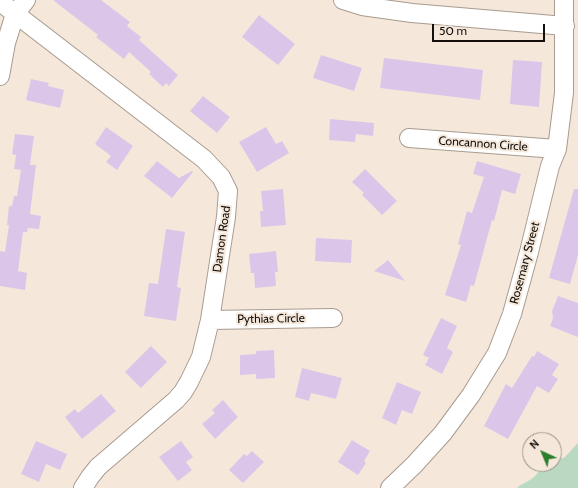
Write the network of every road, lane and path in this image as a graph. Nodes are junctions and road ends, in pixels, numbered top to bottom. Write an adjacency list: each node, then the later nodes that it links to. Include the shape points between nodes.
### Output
1 (343, 0): 5 (street, via 362,6 412,13)
2 (564, 0): 5 (street, Rosemary Street)
3 (0, 2): 4 (street, Damon Road)
4 (20, 7): 6 (street, via 6,43); 10 (street, Damon Road, via 204,159 221,177 228,192)
5 (565, 26): 8 (street, Rosemary Street, via 564,93)
6 (0, 76)
7 (409, 138): 8 (street, Concannon Circle)
8 (556, 149): 12 (street, Rosemary Street, via 512,314 497,353 443,433)
9 (333, 318): 10 (street, Pythias Circle)
10 (210, 320): 11 (street, Damon Road, via 201,357 183,392 98,467)
11 (83, 488)
12 (390, 488)

